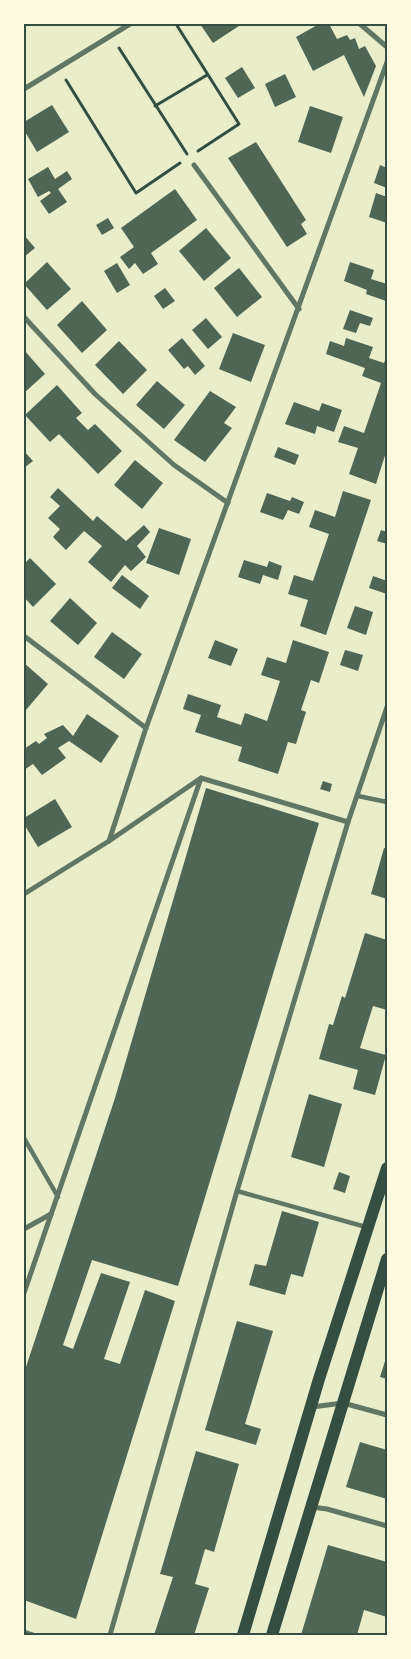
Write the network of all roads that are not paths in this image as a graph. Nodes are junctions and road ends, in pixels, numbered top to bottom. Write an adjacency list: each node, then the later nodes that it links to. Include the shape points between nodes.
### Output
1 (130, 24): 5 (street)
2 (360, 24): 3 (street)
3 (387, 47)
4 (387, 62): 7 (street)
5 (24, 89)
6 (194, 165): 7 (street)
7 (299, 309): 9 (street)
8 (24, 317): 9 (street, via 102,401 174,465)
9 (228, 503): 12 (street)
10 (24, 636): 12 (street)
11 (387, 707): 14 (street)
12 (146, 728): 17 (street)
13 (201, 778): 16 (street); 17 (street); 22 (street)
14 (358, 796): 15 (street); 16 (street)
15 (387, 802)
16 (348, 822): 21 (street)
17 (109, 841): 18 (street)
18 (24, 894)
19 (24, 1138): 22 (street)
20 (387, 1168): 24 (main road)
21 (237, 1190): 24 (street); 35 (street)
22 (58, 1198): 23 (street)
23 (52, 1214): 25 (street); 27 (street)
24 (369, 1228): 29 (main road)
25 (24, 1229)
26 (387, 1259): 28 (main road)
27 (24, 1293)
28 (344, 1403): 29 (street); 30 (street); 31 (main road)
29 (312, 1407): 36 (main road)
30 (387, 1415)
31 (312, 1507): 32 (street); 37 (main road)
32 (387, 1526)
33 (24, 1632): 34 (street)
34 (33, 1635)
35 (110, 1635)
36 (243, 1635)
37 (272, 1635)

